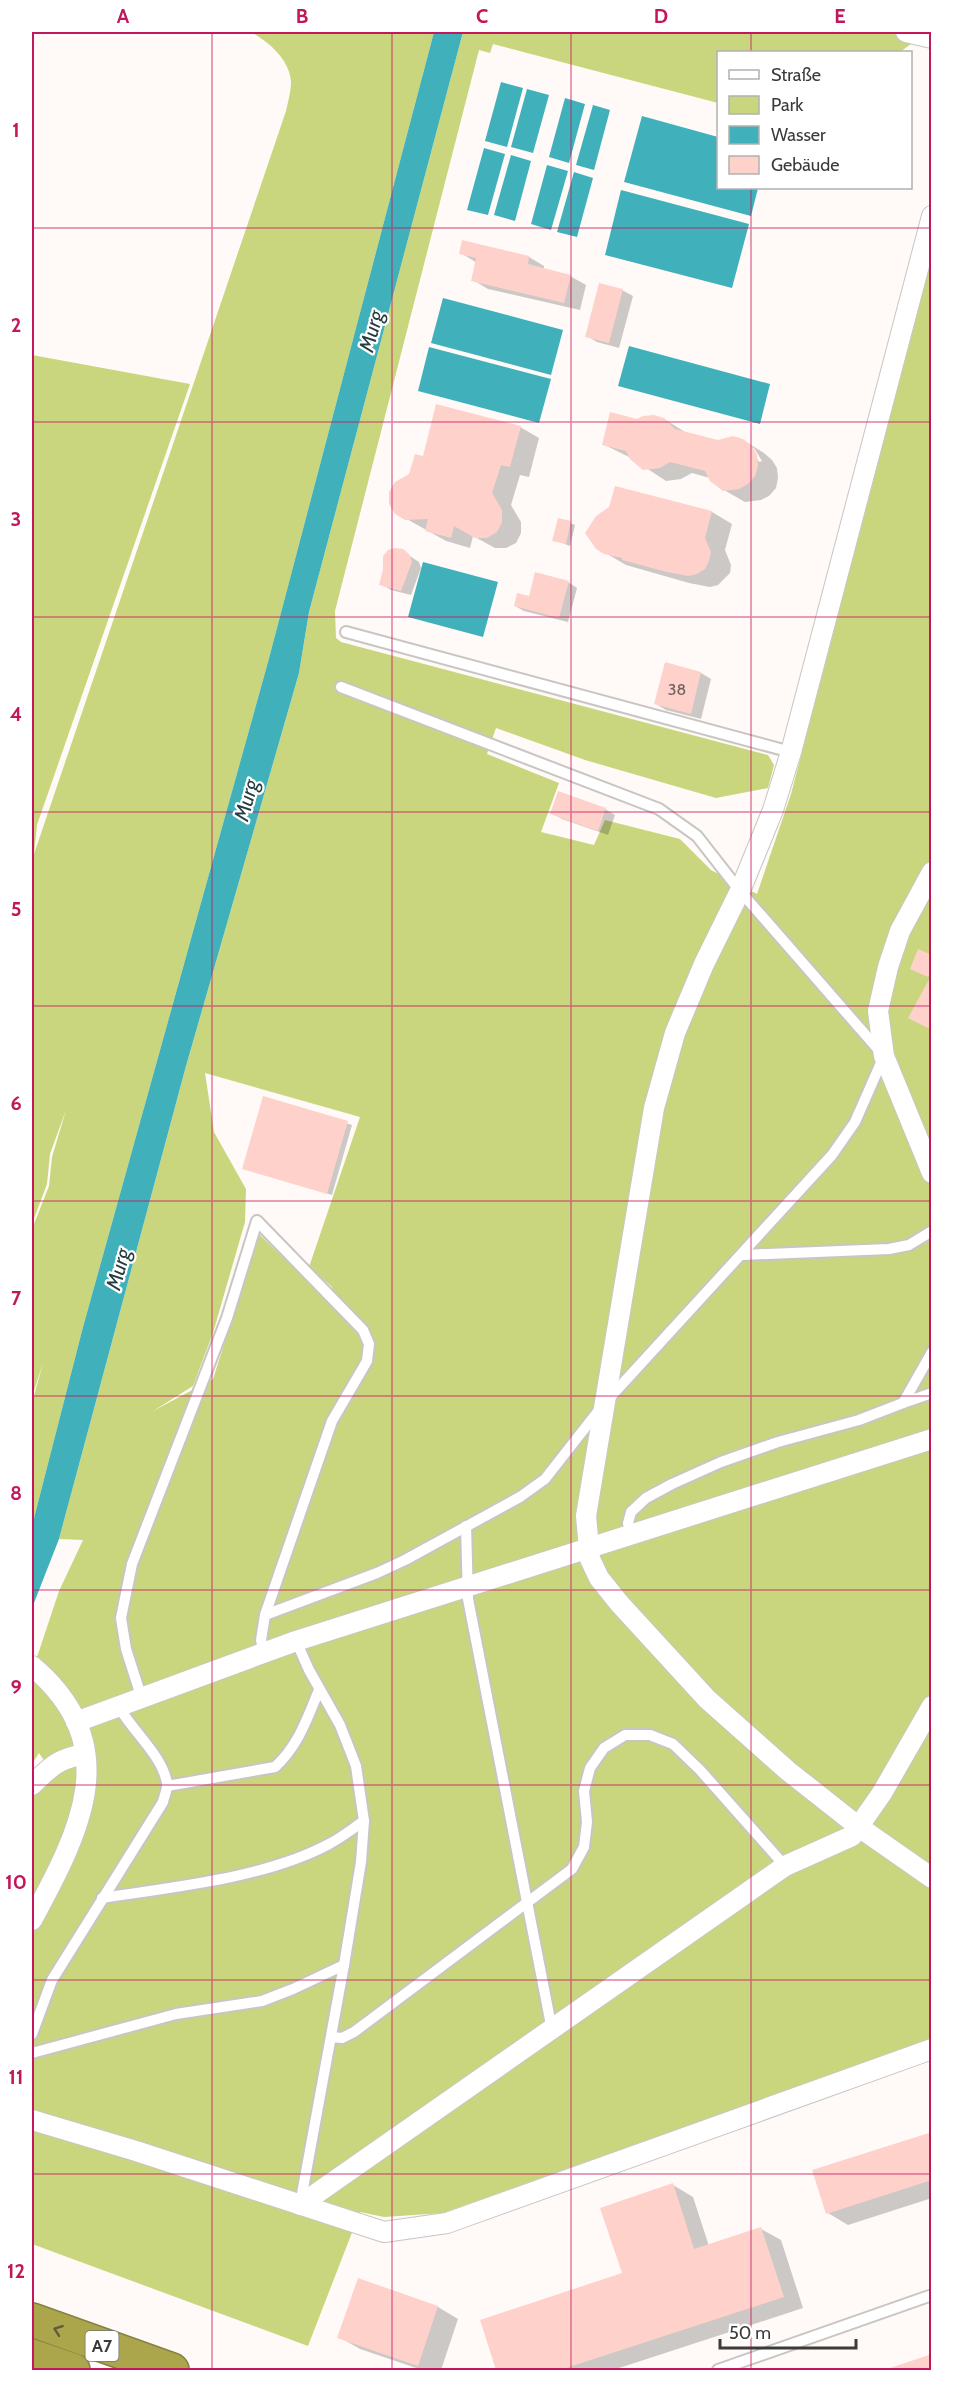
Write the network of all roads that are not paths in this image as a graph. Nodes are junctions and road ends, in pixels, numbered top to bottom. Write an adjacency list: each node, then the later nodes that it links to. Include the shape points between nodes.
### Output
1 (906, 32): 2 (street)
2 (932, 38)
3 (932, 216): 6 (street)
4 (346, 632): 6 (lane)
5 (341, 687): 8 (lane, via 659,809 697,836)
6 (791, 752): 8 (street, via 773,810)
7 (932, 872): 9 (street, via 900,931 888,967 878,1011)
8 (740, 891): 9 (lane); 16 (street, via 675,1033 654,1108)
9 (884, 1056): 10 (street); 12 (lane, via 855,1122 832,1155)
10 (932, 1173)
11 (932, 1232): 12 (lane, via 909,1245 889,1249)
12 (742, 1254): 16 (lane)
13 (932, 1352): 15 (lane)
14 (932, 1394): 15 (lane)
15 (903, 1403): 19 (lane, via 859,1420 778,1442 672,1484 646,1498 631,1512)
16 (603, 1405): 18 (lane, via 544,1479 520,1497); 20 (street, via 586,1516)
17 (932, 1439): 19 (street)
18 (466, 1526): 21 (lane); 22 (lane, via 377,1573)
19 (630, 1534): 20 (street)
20 (588, 1548): 21 (street); 35 (street, via 606,1586 707,1699)
21 (467, 1587): 23 (street); 39 (lane)
22 (265, 1615): 24 (lane, via 261,1642); 27 (lane, via 332,1421 367,1361 369,1344 363,1330 257,1221 227,1318 132,1564 121,1618)
23 (296, 1641): 24 (street); 26 (lane)
24 (264, 1652): 27 (street)
25 (32, 1666): 30 (street, via 50,1681)
26 (319, 1690): 33 (lane, via 299,1739 275,1767); 34 (lane, via 340,1725 356,1766)
27 (142, 1699): 29 (street)
28 (932, 1706): 35 (street)
29 (119, 1707): 30 (street); 33 (lane, via 161,1766)
30 (76, 1722): 31 (street)
31 (85, 1754): 32 (street, via 57,1762); 40 (street, via 87,1787 80,1817 71,1845)
32 (32, 1785)
33 (167, 1786): 38 (lane, via 163,1802)
34 (364, 1821): 38 (lane, via 329,1845 278,1864 219,1879); 41 (lane)
35 (859, 1827): 36 (street, via 852,1836); 37 (street)
36 (785, 1866): 39 (lane, via 673,1744 650,1735 625,1735 604,1748 590,1768 584,1791 584,1847 572,1869); 42 (street)
37 (932, 1878)
38 (102, 1898): 43 (lane, via 52,1980)
39 (528, 1904): 42 (lane); 44 (lane, via 354,2032 342,2038)
40 (32, 1920)
41 (344, 1965): 44 (lane); 46 (lane, via 262,2001 176,2014)
42 (552, 2030): 48 (street)
43 (32, 2034)
44 (331, 2037): 48 (lane)
45 (932, 2049): 48 (street, via 447,2223 384,2232)
46 (32, 2053)
47 (32, 2120): 48 (street)
48 (300, 2205)
49 (932, 2295): 54 (lane)
50 (32, 2320): 53 (highway, A7, one-way to 50)
51 (32, 2356): 52 (highway, A7)
52 (73, 2370)
53 (172, 2370)
54 (718, 2370)

